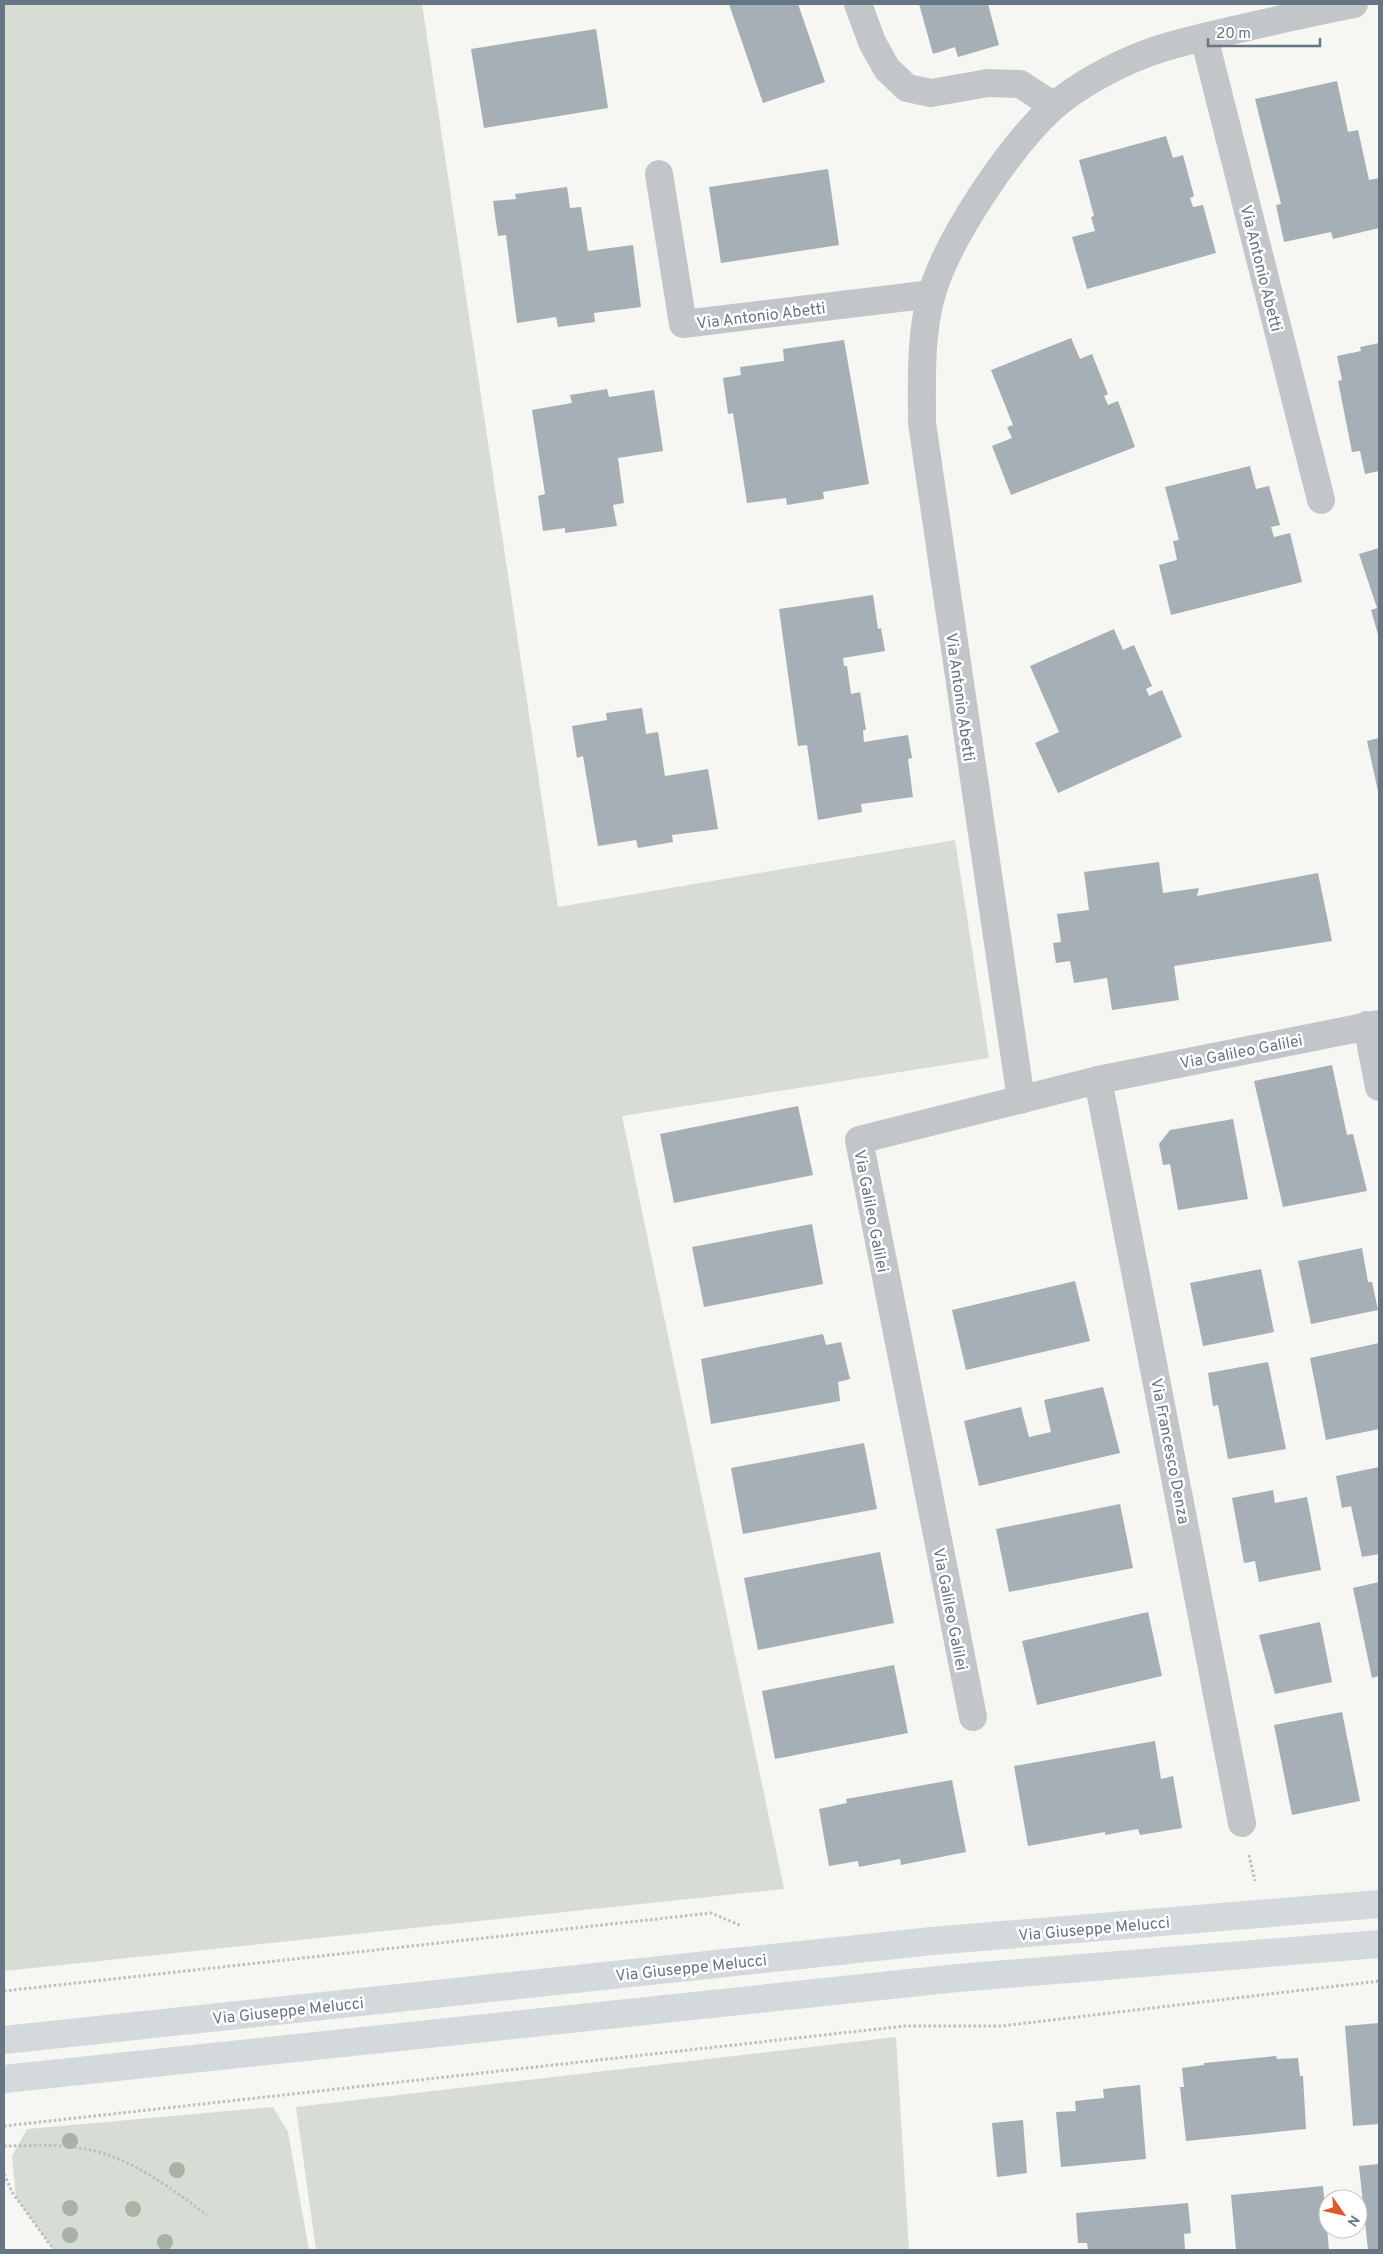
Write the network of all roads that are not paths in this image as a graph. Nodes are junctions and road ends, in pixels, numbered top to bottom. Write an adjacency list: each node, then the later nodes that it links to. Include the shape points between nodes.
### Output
1 (858, 4): 4 (street, via 872,42 887,69 908,88 931,93 988,83 1020,84)
2 (1354, 4): 3 (street, Via Antonio Abetti)
3 (1204, 37): 4 (street, Via Antonio Abetti, via 1144,54 1093,79); 7 (street, Via Antonio Abetti)
4 (1054, 106): 6 (street, Via Antonio Abetti, via 1021,141 985,192 951,248)
5 (659, 174): 6 (street, Via Antonio Abetti, via 683,324)
6 (932, 294): 11 (street, Via Antonio Abetti, via 925,323 922,423)
7 (1321, 500)
8 (1373, 1024): 9 (street, Via Galileo Galilei); 10 (street)
9 (1098, 1080): 11 (street, Via Galileo Galilei); 13 (street, Via Francesco Denza)
10 (1379, 1087)
11 (1021, 1100): 12 (street, Via Galileo Galilei, via 859,1140)
12 (973, 1717)
13 (1242, 1823)
14 (1379, 1904): 16 (main road, Via Giuseppe Melucci, via 932,1941)
15 (1379, 1944): 17 (main road, via 956,1978)
16 (4, 2040)
17 (4, 2079)

